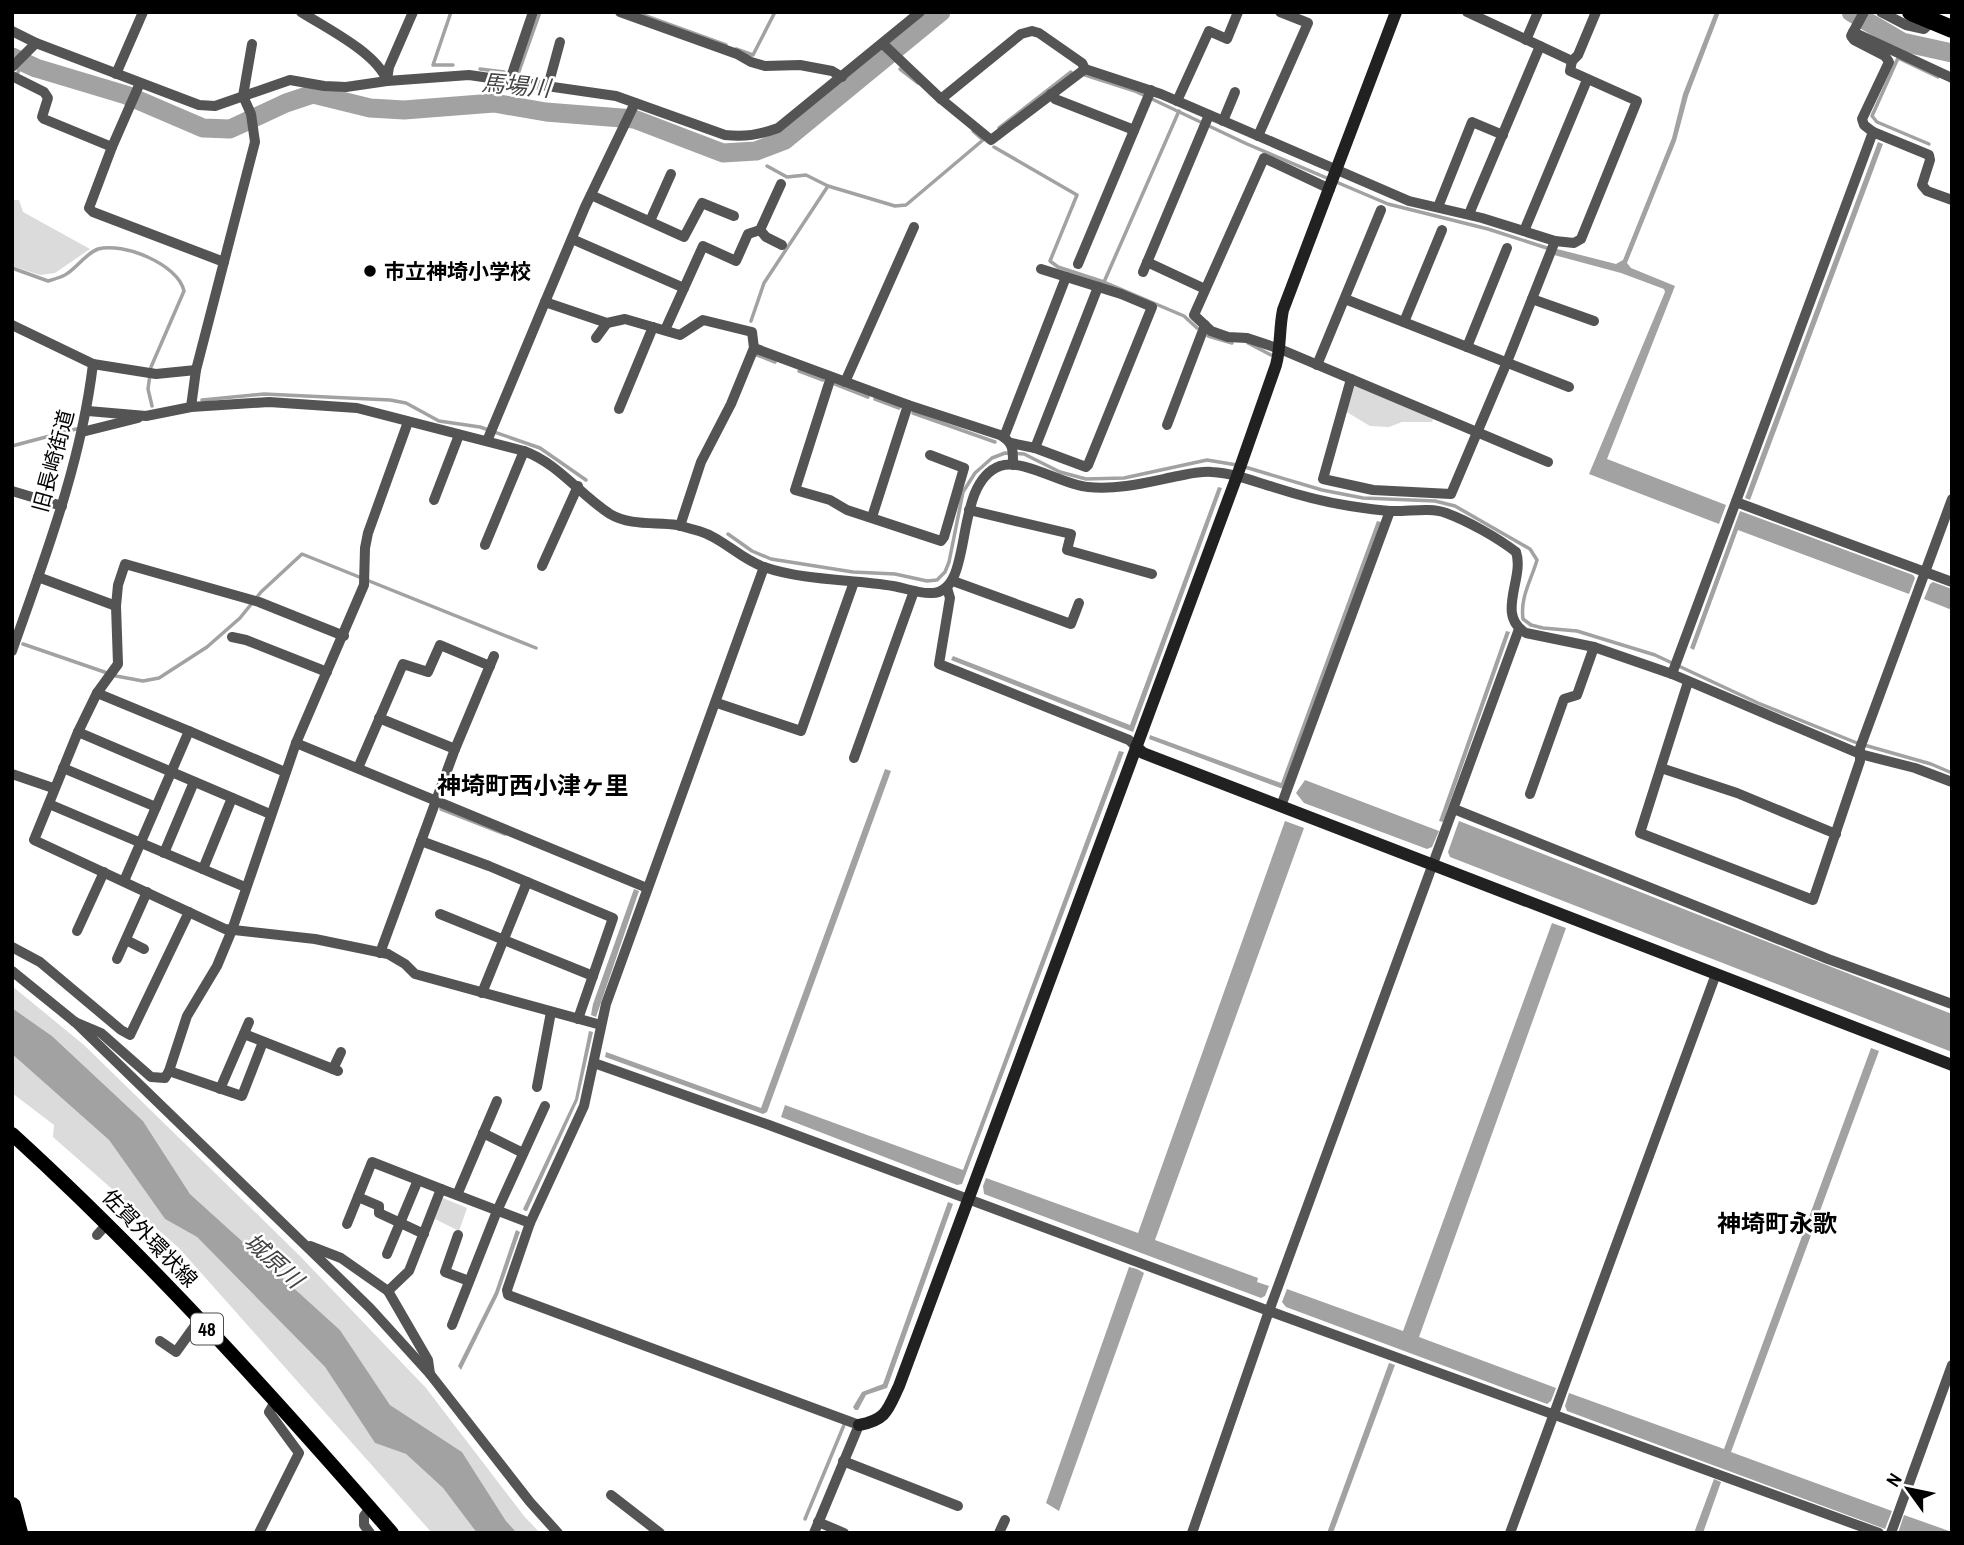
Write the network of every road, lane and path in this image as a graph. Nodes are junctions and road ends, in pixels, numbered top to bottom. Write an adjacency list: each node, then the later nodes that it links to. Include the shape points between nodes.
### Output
1 (143, 12): 29 (street)
2 (301, 12): 35 (street, via 383,69)
3 (413, 12): 35 (street)
4 (533, 12): 33 (street)
5 (621, 12): 30 (street, via 751,62 800,65)
6 (920, 12): 24 (street)
7 (1238, 12): 43 (street, via 1227,39 1209,31)
8 (1280, 12): 50 (street, via 1308,23)
9 (1396, 12): 53 (street)
10 (1538, 12): 20 (street)
11 (1596, 12): 26 (street)
12 (1864, 12): 19 (street)
13 (1881, 12): 16 (street, via 1924,29)
14 (1911, 12): 16 (highway)
15 (1471, 13): 20 (street)
16 (1933, 22): 17 (highway)
17 (1952, 29)
18 (12, 31): 22 (street)
19 (1853, 32): 32 (street); 48 (street, via 1854,40 1889,62 1863,119)
20 (1526, 40): 25 (street)
21 (560, 41): 36 (street)
22 (36, 43): 27 (street); 29 (street)
23 (252, 44): 41 (street)
24 (883, 44): 30 (street); 42 (street)
25 (1540, 46): 26 (street); 49 (street)
26 (1572, 61): 34 (street, via 1570,71)
27 (12, 67)
28 (1085, 69): 39 (street); 40 (street); 42 (street, via 1032,31 1021,34)
29 (116, 74): 37 (street)
30 (842, 77): 44 (street, via 778,128 744,137 725,135)
31 (16, 78): 51 (street, via 44,92 48,98 44,119)
32 (1952, 78)
33 (510, 80): 35 (street, via 468,75); 36 (street)
34 (1587, 80): 65 (street); 67 (street, via 1637,101 1581,239)
35 (387, 81): 41 (street, via 346,87 290,80)
36 (548, 86): 44 (street, via 598,92)
37 (138, 87): 41 (street, via 199,105 215,106); 51 (street)
38 (1236, 92): 46 (street)
39 (1051, 94): 42 (street, via 990,140); 47 (street)
40 (1149, 94): 43 (street); 47 (street)
41 (243, 96): 70 (street, via 255,127 255,142)
42 (941, 99)
43 (1177, 101): 45 (street)
44 (635, 103): 55 (street)
45 (1207, 120): 46 (street); 76 (street, via 1145,267)
46 (1223, 121): 50 (street)
47 (1134, 130): 71 (street)
48 (1873, 132): 56 (street, via 1929,155 1922,185); 122 (street)
49 (1503, 135): 57 (street, via 1472,122); 59 (street)
50 (1258, 136): 53 (street)
51 (112, 147): 70 (street, via 89,208)
52 (671, 174): 61 (street)
53 (1333, 180): 57 (street); 76 (street, via 1264,158); 90 (street, via 1283,310)
54 (781, 184): 63 (street)
55 (592, 195): 61 (street); 66 (street)
56 (1952, 200)
57 (1438, 207): 59 (street)
58 (1381, 210): 77 (street)
59 (1469, 214): 65 (street)
60 (734, 216): 61 (street, via 702,203 684,237)
61 (650, 221)
62 (914, 228): 97 (street)
63 (760, 230): 68 (street); 75 (street, via 748,234 736,261 703,246)
64 (1442, 230): 82 (street)
65 (1524, 231): 67 (street)
66 (572, 239): 75 (street); 79 (street)
67 (1555, 241): 78 (street)
68 (782, 245)
69 (1507, 248): 88 (street)
70 (224, 262): 94 (street)
71 (1078, 264)
72 (1041, 269): 73 (street)
73 (1066, 277): 74 (street); 111 (street)
74 (1098, 287): 110 (street); 116 (street, via 1152,307)
75 (684, 288): 86 (street)
76 (1205, 289): 84 (street, via 1194,316)
77 (1345, 299): 82 (street); 93 (street)
78 (1532, 299): 80 (street); 91 (street)
79 (545, 302): 81 (street); 109 (street)
80 (1594, 321)
81 (607, 323): 85 (street, via 625,319); 87 (street)
82 (1404, 323): 88 (street)
83 (12, 325): 92 (street)
84 (1205, 325): 90 (street, via 1227,337); 105 (street)
85 (653, 327): 86 (street); 101 (street)
86 (665, 330): 89 (street, via 680,335 703,320 752,332)
87 (596, 338)
88 (1467, 347): 91 (street)
89 (754, 348): 95 (street); 126 (street, via 701,462)
90 (1280, 349): 93 (street); 115 (street)
91 (1507, 362): 98 (street); 107 (street)
92 (93, 364): 94 (street, via 151,374); 102 (street, 旧長崎街道)
93 (1317, 365): 96 (street)
94 (196, 370): 100 (street)
95 (831, 377): 97 (street); 125 (street, via 795,490)
96 (1351, 379): 107 (street); 107 (street, via 1322,479 1373,489 1451,494)
97 (845, 382): 99 (street)
98 (1569, 387)
99 (908, 405): 111 (street); 125 (street)
100 (191, 407): 103 (street); 104 (street, via 269,402 357,408)
101 (619, 408)
102 (88, 411): 103 (street); 106 (street, 旧長崎街道)
103 (146, 416): 106 (street)
104 (408, 422): 108 (street); 140 (street, via 368,533 365,581)
105 (1167, 425)
106 (82, 432): 123 (street, 旧長崎街道)
107 (1478, 432): 114 (street)
108 (459, 435): 109 (street); 120 (street)
109 (487, 441): 112 (street)
110 (1035, 448): 111 (street); 116 (street)
111 (1011, 450): 116 (street); 121 (street, via 1001,466)
112 (524, 451): 117 (street, via 540,457); 127 (street)
113 (930, 455): 121 (street, via 964,468)
114 (1548, 462)
115 (1238, 474): 116 (street, via 1201,472 1107,488); 124 (street, via 1306,497); 153 (street)
116 (1085, 477)
117 (578, 486): 126 (street, via 611,515); 128 (street)
118 (12, 491): 123 (street)
119 (1952, 499): 130 (street)
120 (434, 500)
121 (964, 500): 125 (street, via 940,541); 131 (street, via 1071,534 1068,550); 135 (street, via 958,569)
122 (1735, 502): 130 (street); 144 (street)
123 (62, 506): 132 (street, 旧長崎街道)
124 (1390, 511): 139 (street, via 1445,513 1516,552 1519,570 1511,600); 170 (street)
125 (872, 517)
126 (680, 526): 129 (street, via 723,542)
127 (485, 545)
128 (542, 566)
129 (764, 567): 133 (street); 184 (street)
130 (1925, 572): 134 (street); 154 (street)
131 (1152, 574)
132 (38, 577): 138 (street); 143 (street, 旧長崎街道)
133 (854, 582): 136 (street); 148 (street, via 801,731)
134 (1952, 582)
135 (950, 585): 136 (street, via 935,594); 137 (street, via 1071,624); 153 (street, via 939,664 1129,740)
136 (914, 591): 156 (street)
137 (1080, 603)
138 (116, 606): 140 (street, via 125,564 247,598); 147 (street, via 118,664)
139 (1519, 629): 142 (street); 172 (street)
140 (344, 636): 145 (street)
141 (232, 637): 145 (street)
142 (1594, 647): 144 (street); 166 (street, via 1577,695 1564,699)
143 (12, 651)
144 (1674, 668): 146 (street)
145 (327, 672): 152 (street)
146 (1688, 682): 154 (street); 159 (street)
147 (97, 693): 150 (street); 151 (street)
148 (720, 704)
149 (379, 718): 155 (street); 155 (street, via 403,664 428,672 440,645 492,661); 158 (street)
150 (189, 731): 160 (street); 161 (street)
151 (78, 732): 157 (street); 160 (street)
152 (296, 743): 158 (street); 161 (street)
153 (1136, 747): 170 (street); 223 (street)
154 (1861, 747): 164 (street); 174 (street)
155 (455, 749): 168 (street)
156 (854, 758)
157 (63, 768): 165 (street); 171 (street)
158 (358, 768): 168 (street)
159 (1661, 768): 174 (street); 174 (street, via 1640,833 1813,900)
160 (171, 772): 163 (street); 171 (street)
161 (285, 772): 173 (street)
162 (12, 774): 165 (street)
163 (194, 782): 167 (street); 177 (street)
164 (1952, 782)
165 (53, 788): 169 (street)
166 (1530, 794)
167 (232, 798): 173 (street); 179 (street)
168 (436, 801): 175 (street); 184 (street)
169 (49, 804): 176 (street); 180 (street, via 34,840)
170 (1281, 806): 178 (street)
171 (156, 807): 176 (street)
172 (1454, 809): 178 (street); 200 (street)
173 (270, 814): 183 (street)
174 (1836, 834)
175 (421, 841): 182 (street); 194 (street)
176 (140, 843): 177 (street); 181 (street)
177 (164, 853): 179 (street)
178 (1434, 865): 197 (street); 234 (street)
179 (203, 869): 183 (street)
180 (104, 872): 181 (street); 189 (street)
181 (124, 881): 185 (street)
182 (527, 882): 191 (street); 198 (street, via 614,918)
183 (245, 887): 188 (street)
184 (648, 888): 205 (street)
185 (147, 892): 186 (street); 190 (street)
186 (188, 912): 188 (street); 192 (street, via 131,1035 40,962)
187 (440, 914): 191 (street)
188 (232, 930): 194 (street, via 315,939); 211 (street, via 217,967 187,1016)
189 (77, 931)
190 (126, 940): 193 (street); 195 (street)
191 (503, 940): 198 (street); 199 (street)
192 (12, 947)
193 (144, 949)
194 (380, 953): 199 (street, via 415,974)
195 (117, 959)
196 (12, 971): 203 (street)
197 (1716, 974): 210 (street); 241 (street)
198 (593, 976): 202 (street)
199 (482, 993): 201 (street)
200 (1952, 1004)
201 (551, 1012): 202 (street); 212 (street)
202 (578, 1019): 205 (street)
203 (75, 1022): 211 (street, via 101,1033 151,1077 165,1078); 230 (street)
204 (249, 1022): 206 (street)
205 (601, 1025): 209 (street)
206 (244, 1034): 207 (street); 213 (street)
207 (263, 1042): 208 (street, via 336,1070); 213 (street, via 242,1096)
208 (341, 1052)
209 (594, 1063): 223 (street); 226 (street, via 584,1106)
210 (1952, 1065)
211 (169, 1070): 213 (street)
212 (537, 1087)
213 (220, 1089)
214 (497, 1101): 216 (street)
215 (545, 1106): 218 (street)
216 (483, 1133): 218 (street); 221 (street)
217 (12, 1134): 235 (main road, 佐賀外環状線 / 48, via 77,1193 102,1230)
218 (523, 1153): 224 (street)
219 (418, 1180): 220 (street); 222 (street, via 372,1162); 225 (street)
220 (441, 1189): 221 (street); 228 (street)
221 (457, 1195): 224 (street)
222 (358, 1197): 225 (street); 227 (street)
223 (968, 1200): 234 (street); 242 (street, via 886,1413 875,1422)
224 (497, 1211): 226 (street); 232 (street)
225 (401, 1223): 228 (street); 231 (street)
226 (530, 1223): 242 (street, via 508,1295)
227 (347, 1224)
228 (424, 1234): 233 (street, via 409,1271)
229 (458, 1235): 232 (street, via 445,1272)
230 (305, 1244): 233 (street, via 341,1258); 239 (street)
231 (387, 1254)
232 (469, 1281): 236 (street)
233 (388, 1291): 239 (street, via 428,1360)
234 (1269, 1311): 241 (street); 259 (street)
235 (199, 1320): 237 (street, via 176,1352); 240 (main road, 佐賀外環状線 / 48)
236 (452, 1325)
237 (160, 1340)
238 (1952, 1365): 262 (street)
239 (430, 1374): 254 (street)
240 (276, 1400): 247 (main road, 佐賀外環状線 / 48); 251 (street, via 269,1412 299,1453)
241 (1555, 1413): 260 (street); 261 (street)
242 (859, 1425): 243 (street)
243 (843, 1461): 245 (street); 249 (street)
244 (611, 1495): 255 (street)
245 (958, 1506)
246 (12, 1508): 250 (highway)
247 (370, 1508): 252 (street, via 364,1525); 253 (main road, 佐賀外環状線 / 48)
248 (1005, 1520): 258 (street)
249 (818, 1522): 256 (street); 257 (street)
250 (19, 1533)
251 (259, 1533)
252 (370, 1533)
253 (392, 1533)
254 (558, 1533)
255 (660, 1533)
256 (814, 1533)
257 (844, 1533)
258 (999, 1533)
259 (1192, 1533)
260 (1510, 1533)
261 (1879, 1533)
262 (1891, 1533)

